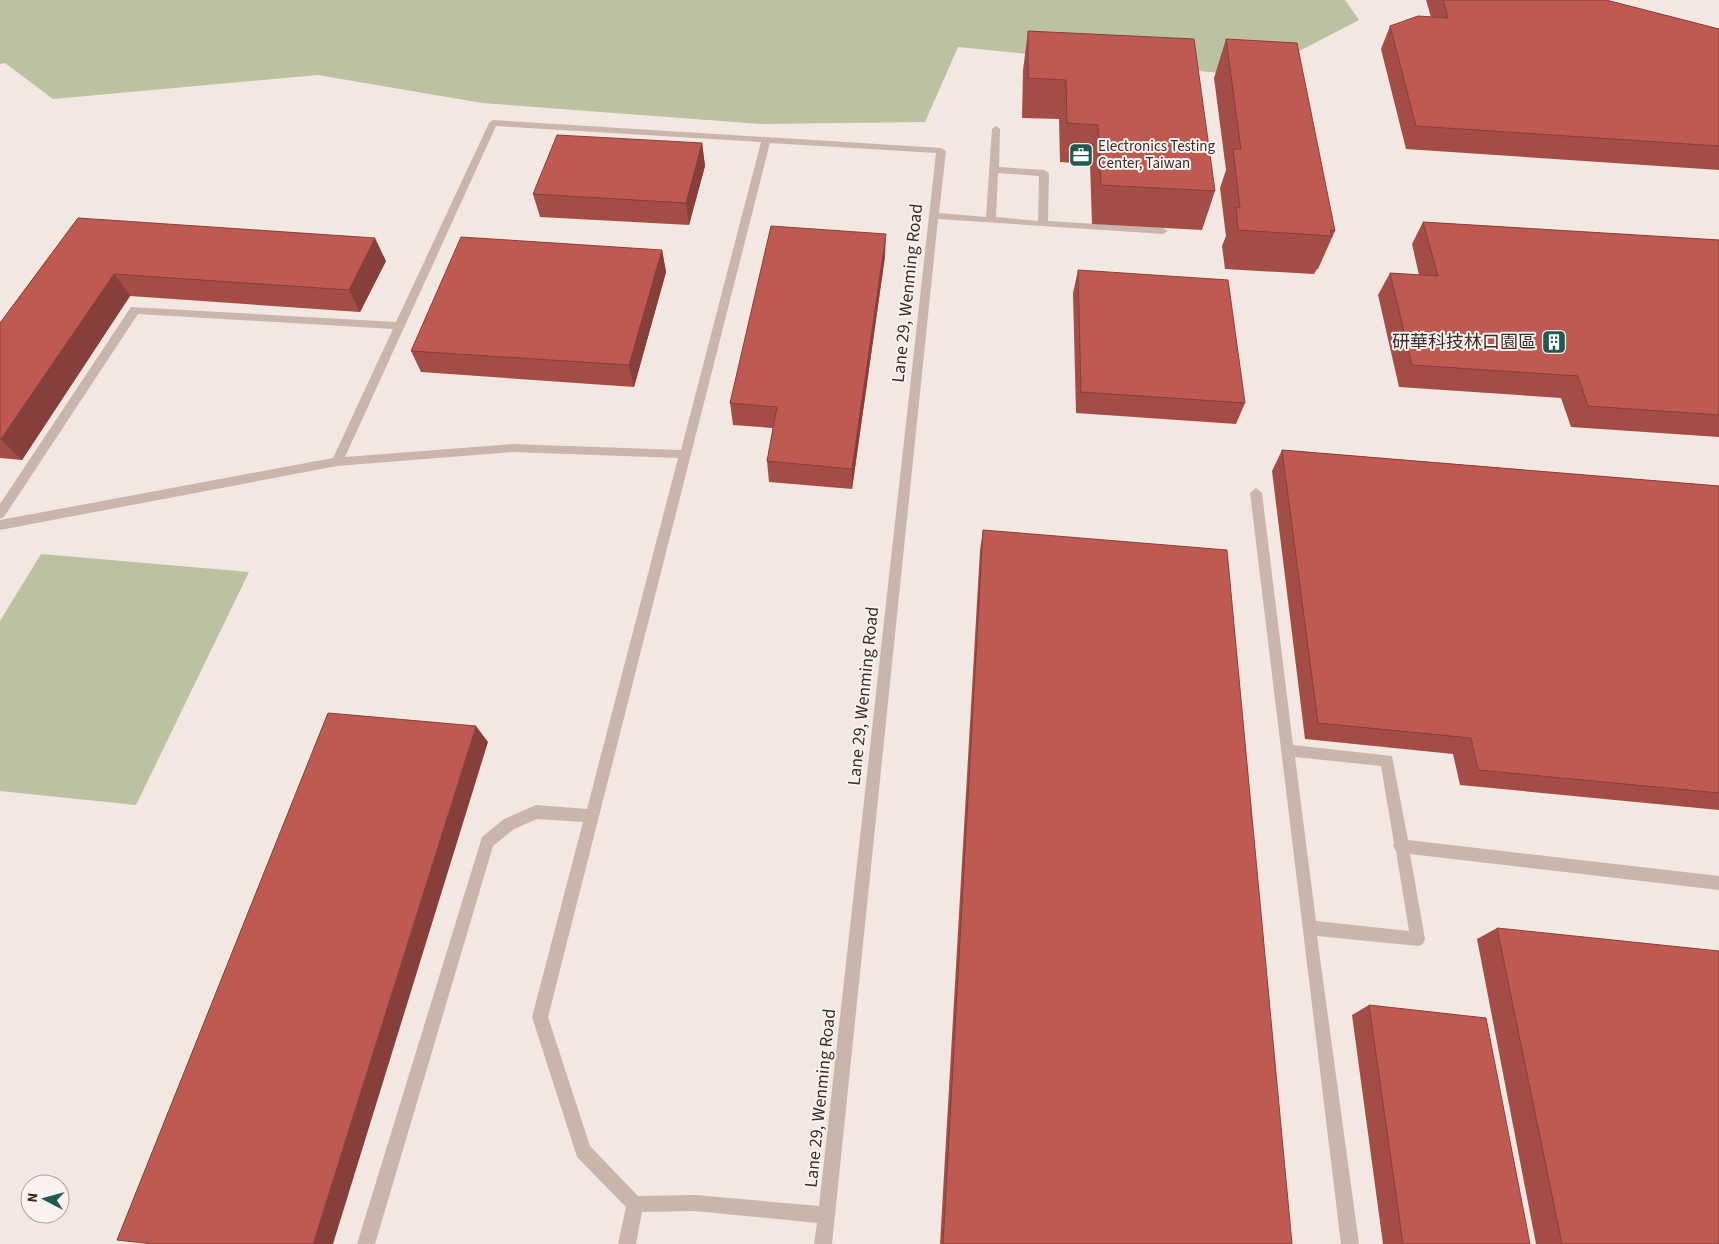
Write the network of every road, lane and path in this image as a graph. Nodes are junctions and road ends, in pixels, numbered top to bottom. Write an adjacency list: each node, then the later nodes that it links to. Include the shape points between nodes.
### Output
1 (996, 129): 3 (lane)
2 (766, 140): 4 (lane, Lane 29, Wenming Road, via 941,151); 8 (lane, via 493,123); 9 (lane)
3 (994, 170): 5 (lane); 6 (lane, via 1044,173)
4 (934, 216): 5 (lane); 20 (lane, Lane 29, Wenming Road)
5 (991, 220): 6 (lane)
6 (1043, 224): 7 (lane)
7 (1163, 231)
8 (400, 326): 10 (lane); 12 (lane, via 135,310)
9 (684, 454): 10 (lane, via 513,448); 15 (lane)
10 (337, 462): 13 (lane)
11 (1256, 493): 14 (lane)
12 (0, 514)
13 (0, 525)
14 (1287, 750): 16 (lane, via 1387,760); 18 (lane)
15 (592, 816): 19 (lane, via 540,1017 583,1151); 21 (lane, via 536,812 510,824 487,842)
16 (1400, 846): 17 (lane); 18 (lane, via 1418,939)
17 (1719, 883)
18 (1309, 928): 24 (lane)
19 (635, 1204): 20 (lane, via 695,1203); 22 (lane)
20 (826, 1214): 23 (lane, Lane 29, Wenming Road)
21 (366, 1244)
22 (627, 1244)
23 (823, 1244)
24 (1350, 1244)

